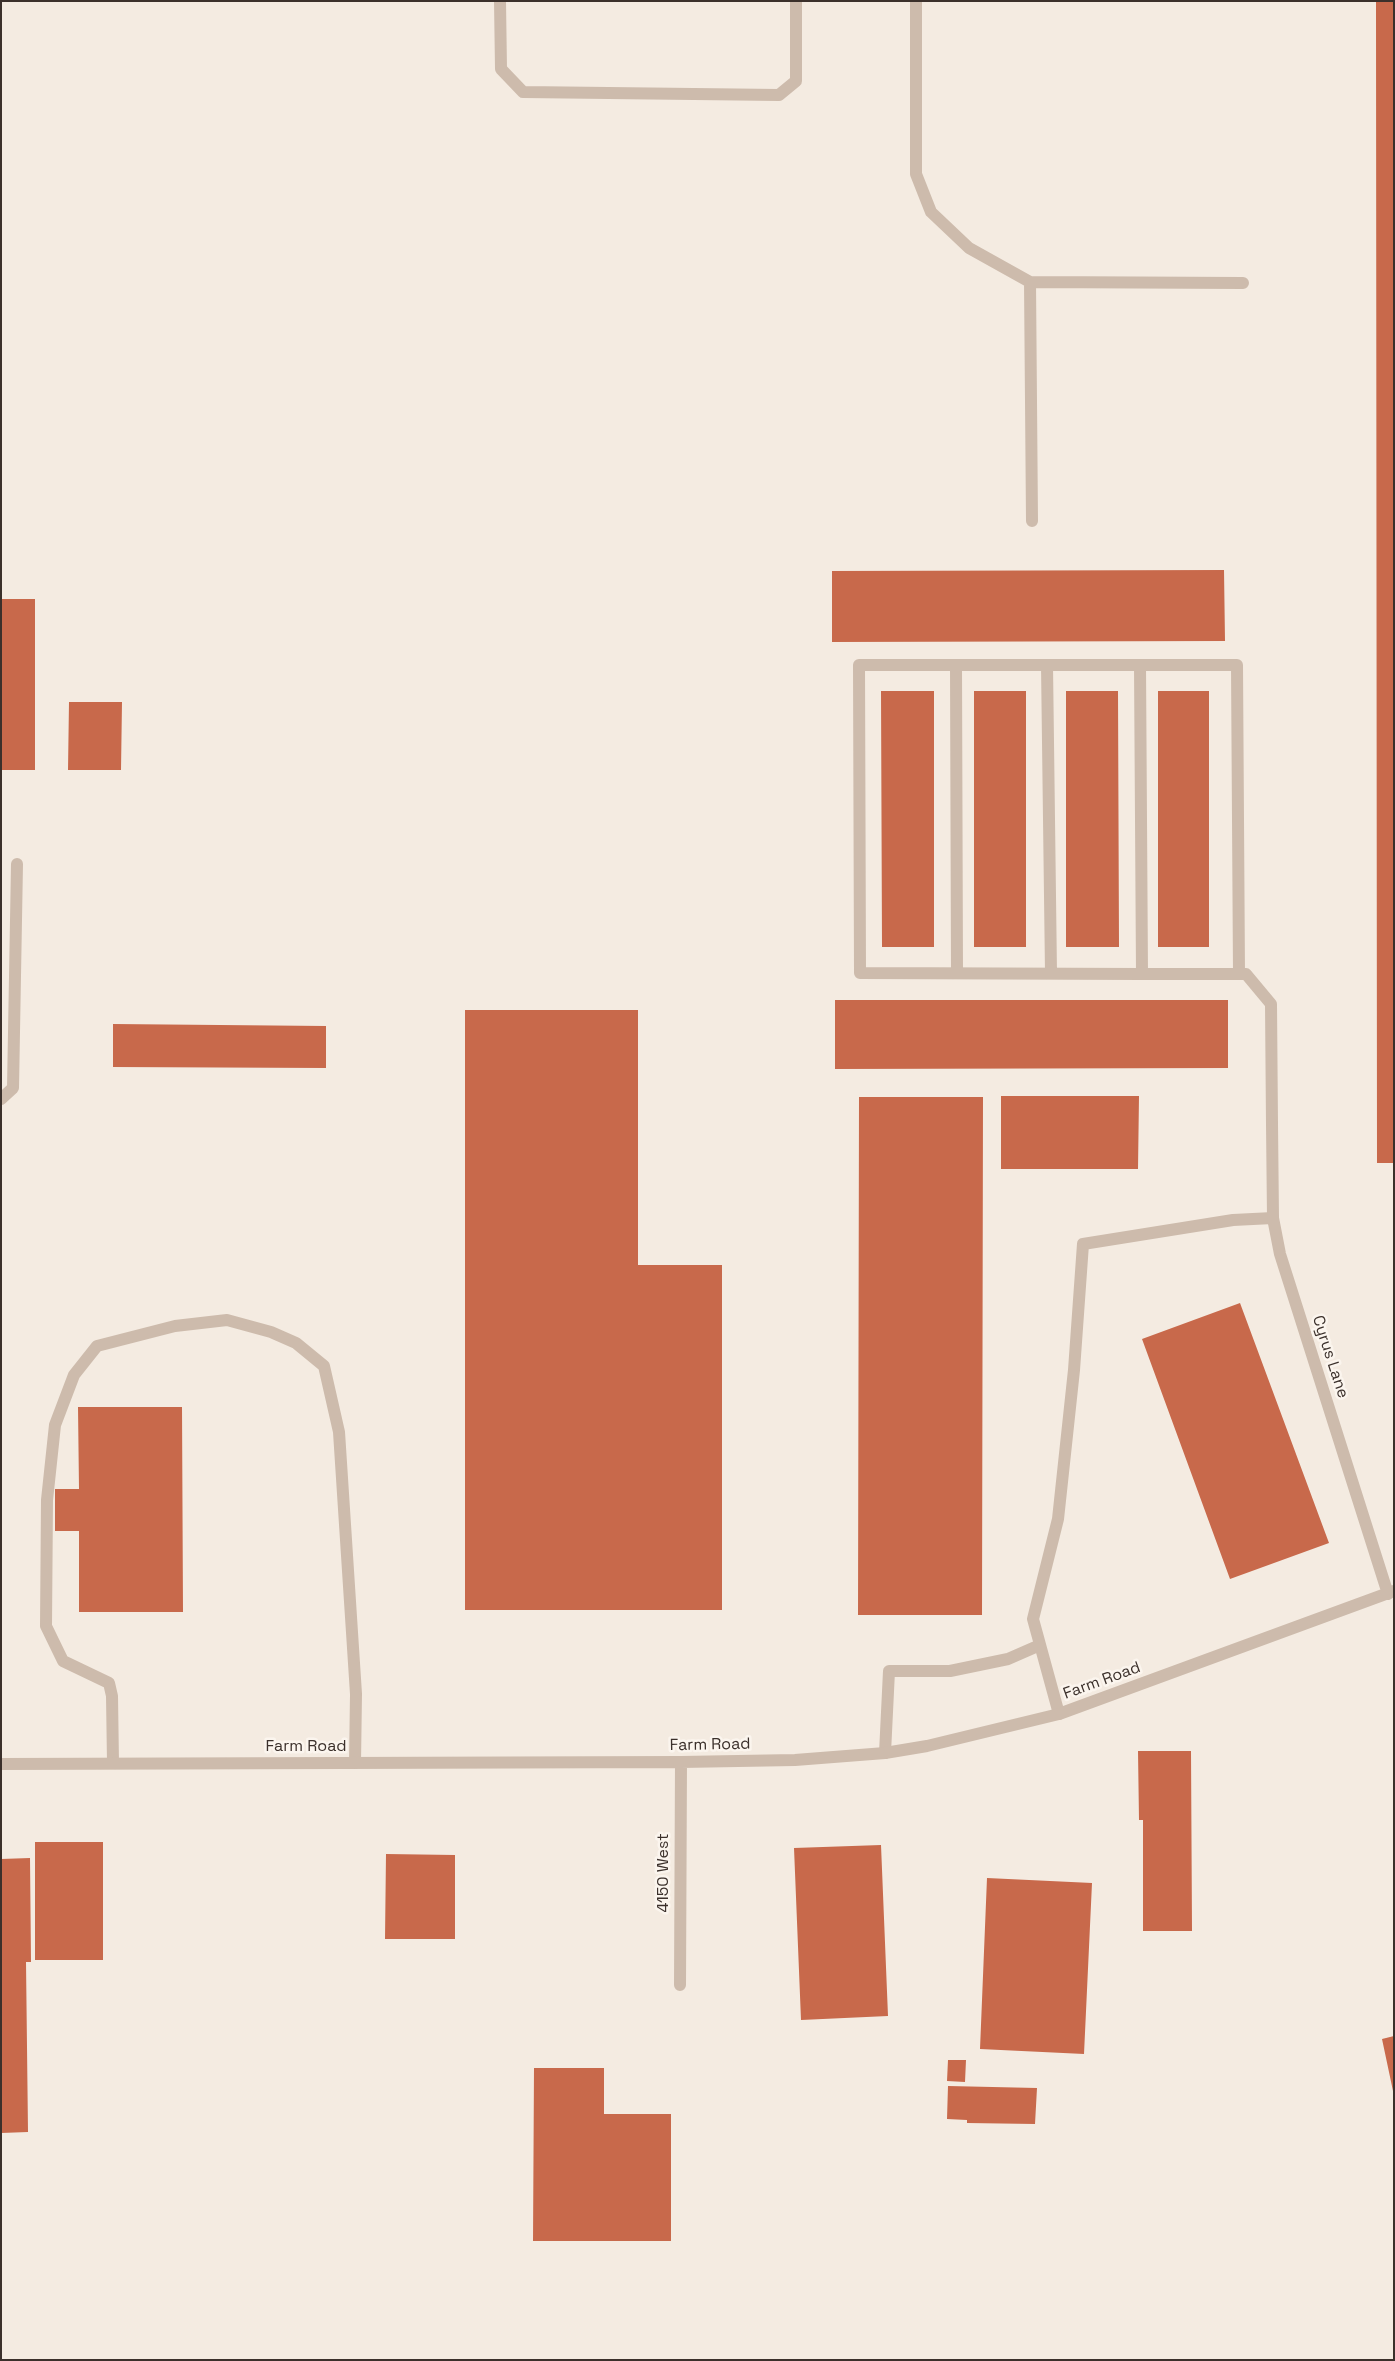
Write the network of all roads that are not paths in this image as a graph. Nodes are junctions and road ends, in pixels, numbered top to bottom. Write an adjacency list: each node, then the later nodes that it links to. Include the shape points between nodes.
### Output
1 (500, 1): 2 (street, via 501,68 523,92 779,95 796,81)
2 (796, 1)
3 (916, 1): 4 (street, via 916,174 931,212 969,248)
4 (1030, 282): 5 (street); 6 (street)
5 (1243, 283)
6 (1032, 521)
7 (956, 665): 8 (street); 11 (street); 11 (street, via 859,665 860,973)
8 (1048, 665): 9 (street); 12 (street)
9 (1140, 665): 13 (street); 14 (street, via 1237,665)
10 (17, 864): 15 (street, via 13,1088)
11 (957, 973): 12 (street)
12 (1051, 973): 13 (street)
13 (1142, 974): 14 (street)
14 (1239, 974): 16 (street, Cyrus Lane, via 1246,974 1271,1004)
15 (1, 1099)
16 (1274, 1218): 17 (street, Cyrus Lane, via 1280,1254); 18 (street, via 1233,1220 1082,1244 1074,1370 1058,1519 1033,1619)
17 (1391, 1592): 19 (street, Farm Road)
18 (1040, 1645): 19 (street); 20 (street, via 1008,1659 950,1671 889,1671)
19 (1059, 1714): 20 (street, Farm Road)
20 (885, 1753): 21 (street, Farm Road, via 794,1760)
21 (681, 1762): 23 (street, Farm Road); 25 (street, 4150 West)
22 (113, 1763): 23 (street, Farm Road); 23 (street, via 112,1696 108,1682 63,1661 46,1626 47,1500 55,1425 74,1375 97,1346 175,1326 226,1320 271,1332 296,1343 324,1366 339,1432 356,1694); 24 (street, Farm Road)
23 (355, 1763)
24 (1, 1764)
25 (680, 1984)

